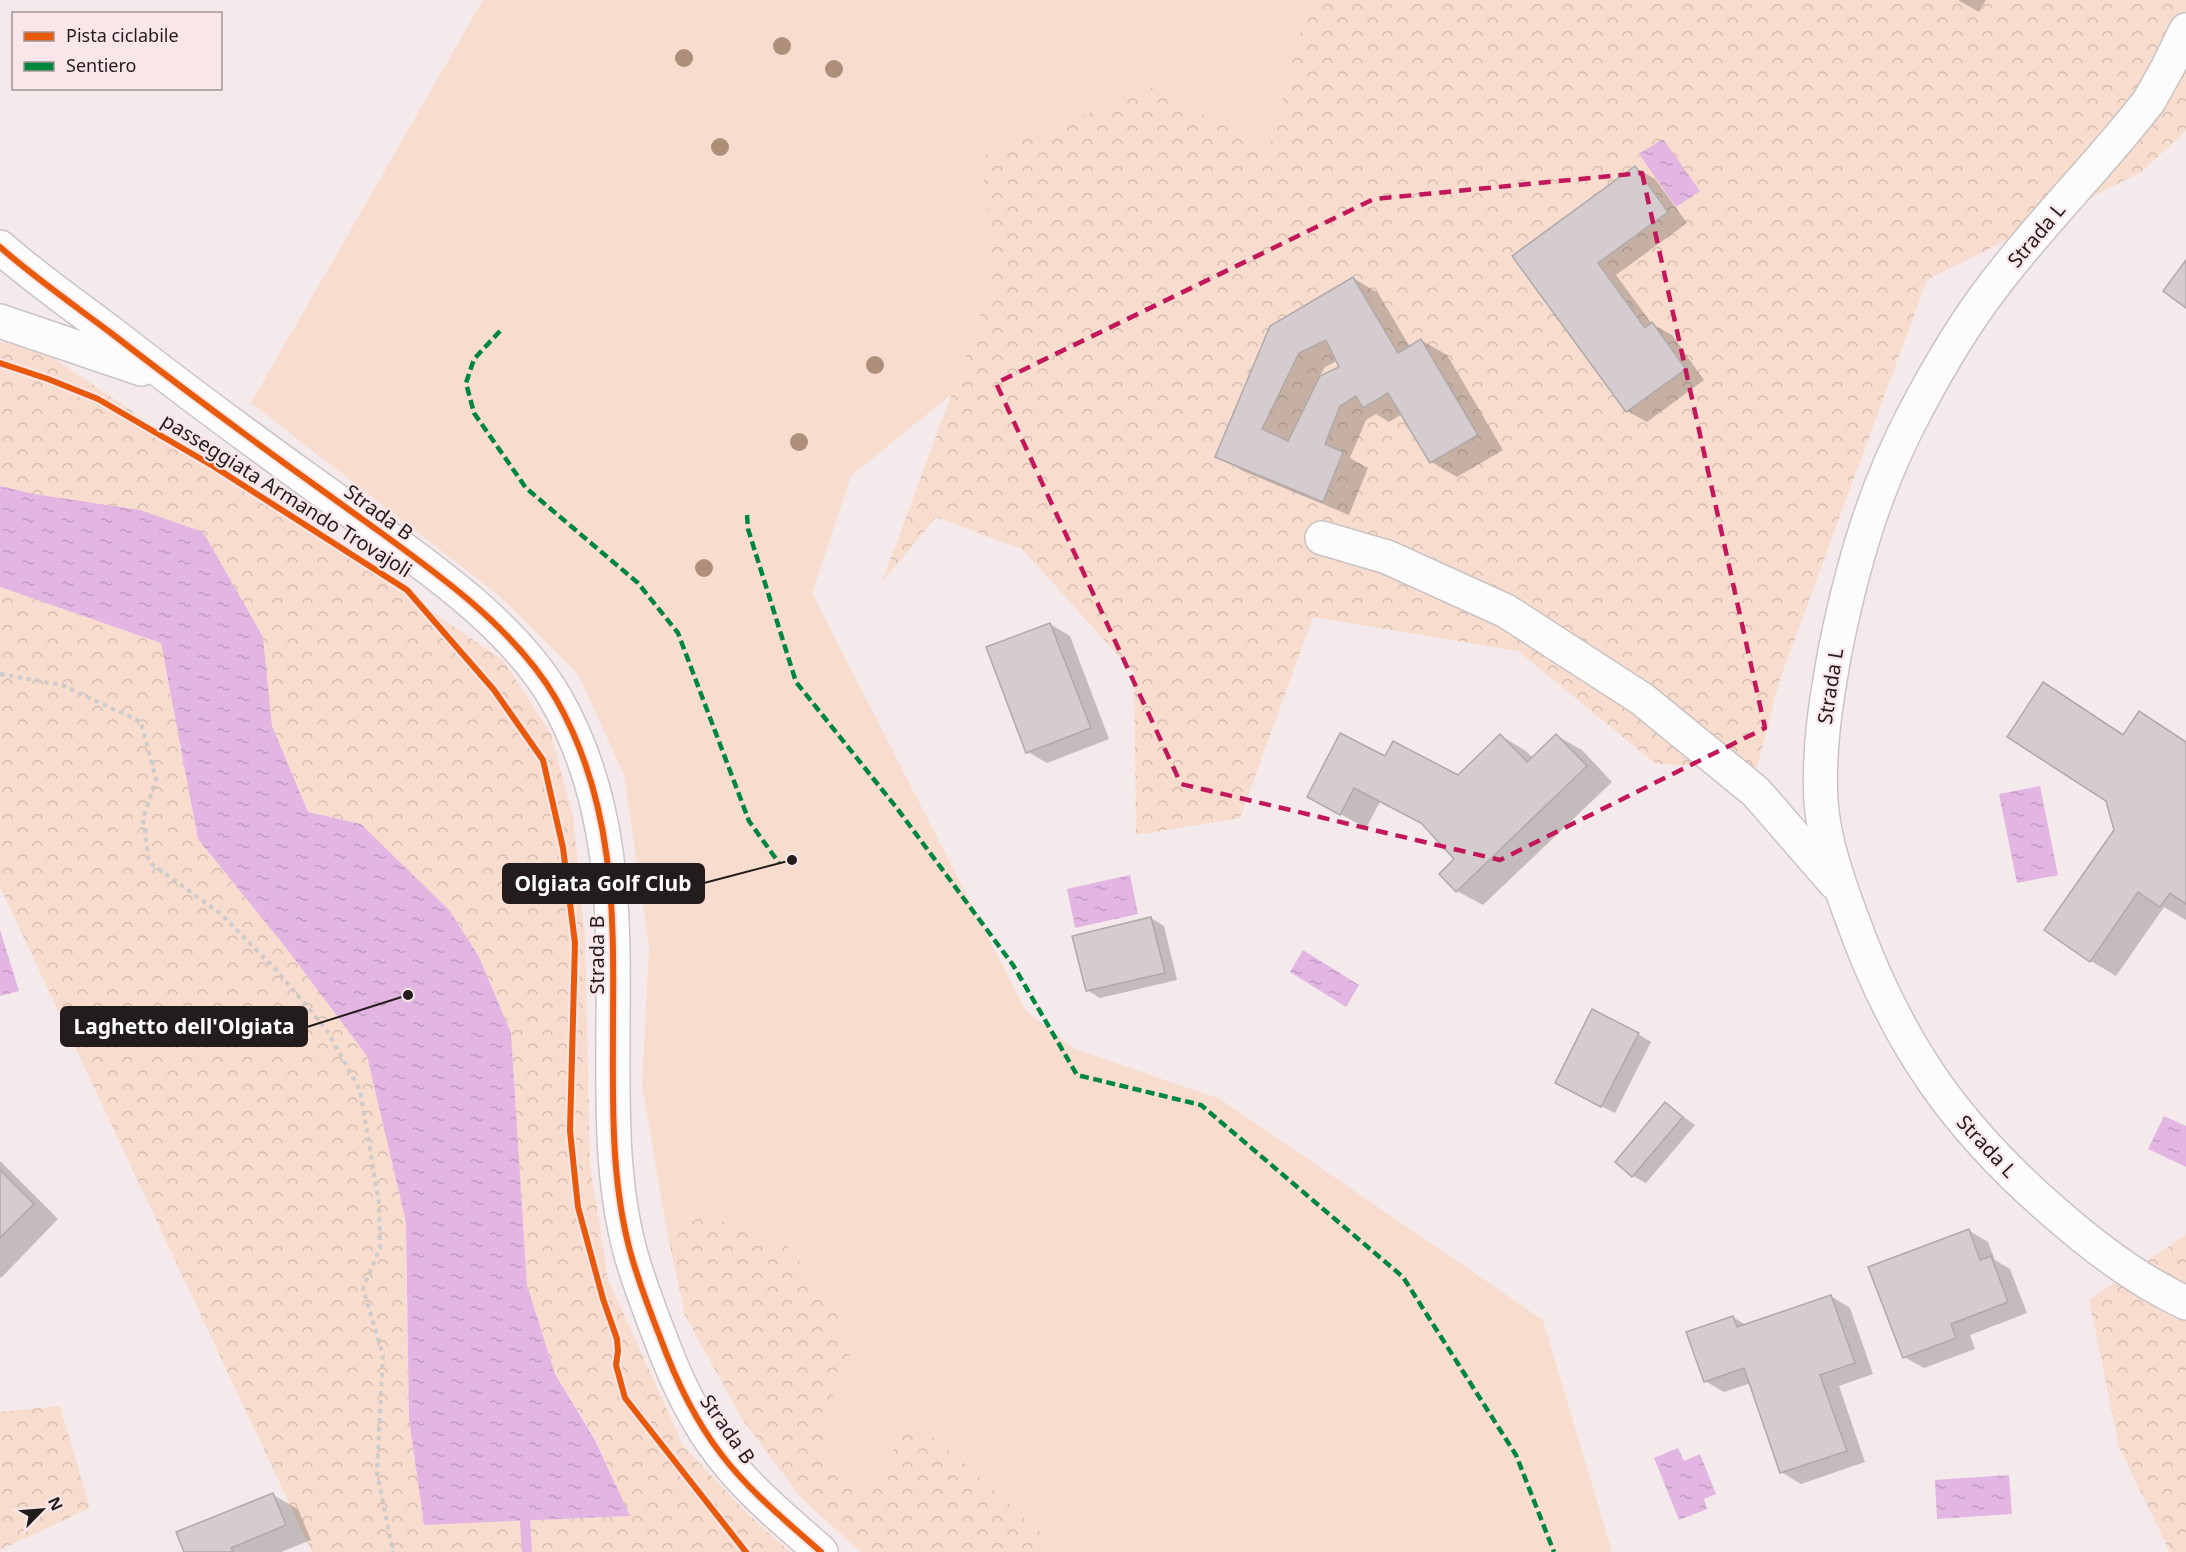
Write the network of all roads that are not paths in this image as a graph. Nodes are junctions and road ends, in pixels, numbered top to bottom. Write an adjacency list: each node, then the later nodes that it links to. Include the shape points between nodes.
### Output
1 (2186, 30): 6 (street, Strada L, via 2149,101 2021,251 1957,339 1914,414 1876,500 1854,566 1820,749 1822,804)
2 (0, 247): 4 (street, Strada B)
3 (0, 321): 4 (street, Strada B)
4 (173, 381): 8 (street, Strada B, via 451,587 527,658 555,697 593,788 610,878 614,932 614,1140 630,1250 683,1394 702,1427 751,1489)
5 (1322, 538): 6 (street, via 1387,557 1506,611 1642,699 1756,792)
6 (1842, 891): 7 (street, Strada L, via 1887,1004 1924,1069 1964,1124 2002,1165 2076,1231)
7 (2186, 1304)
8 (821, 1552)

